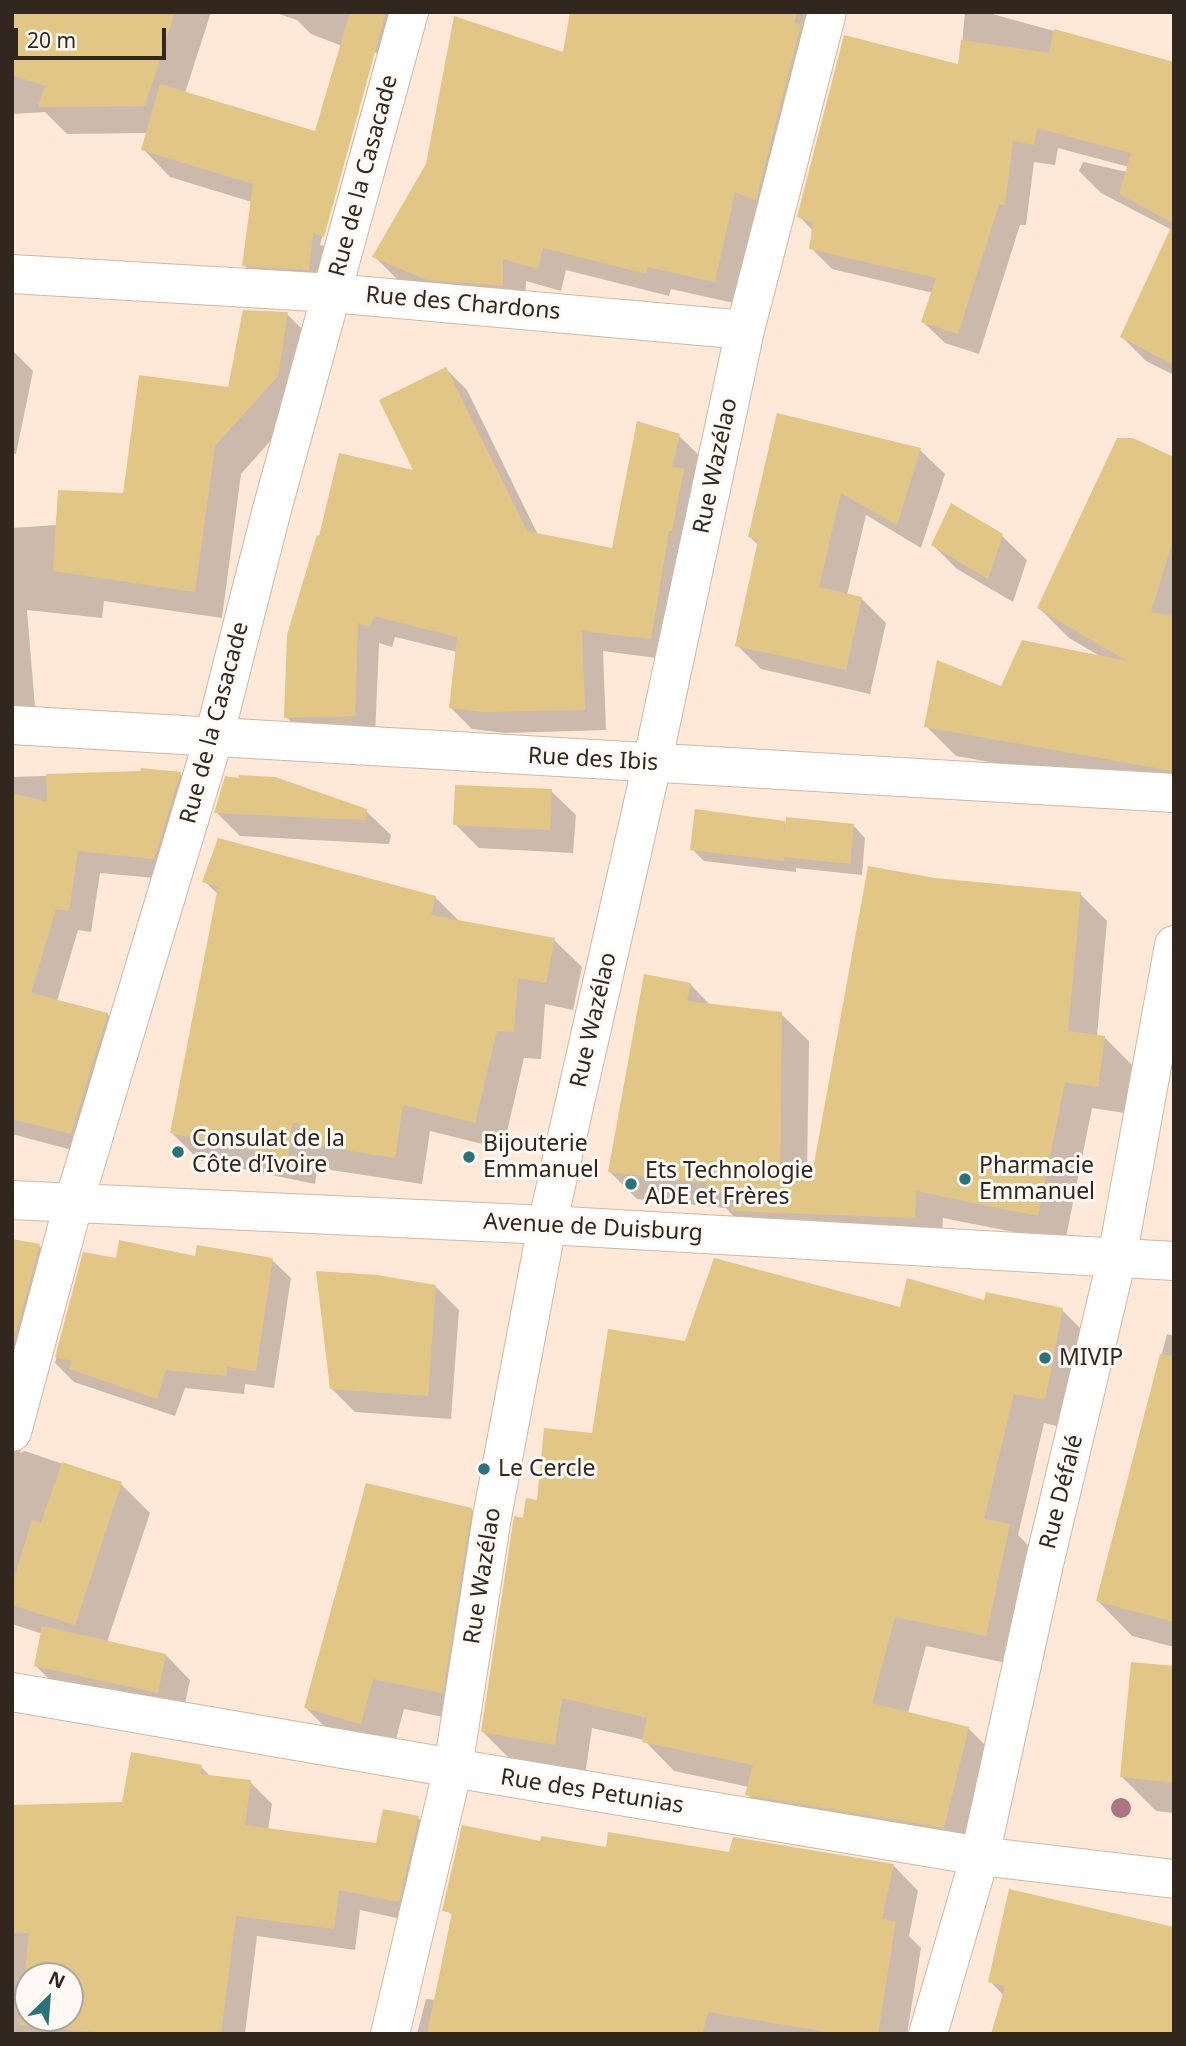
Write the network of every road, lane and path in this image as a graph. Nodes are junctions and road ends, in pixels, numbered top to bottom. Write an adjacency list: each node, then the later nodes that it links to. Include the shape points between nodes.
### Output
1 (409, 12): 4 (street, Rue de la Casacade)
2 (827, 12): 5 (street, Rue Wazélao)
3 (12, 274): 4 (street, Rue des Chardons)
4 (332, 293): 5 (street, Rue des Chardons); 7 (street, Rue de la Casacade)
5 (745, 330): 8 (street, Rue Wazélao)
6 (12, 725): 7 (street, Rue des Ibis)
7 (214, 737): 8 (street, Rue des Ibis); 12 (street, Rue de la Casacade)
8 (652, 764): 9 (street, Rue des Ibis); 13 (street, Rue Wazélao)
9 (1174, 793)
10 (1174, 944): 14 (street, Rue Défalé)
11 (12, 1200): 12 (street, Avenue de Duisburg)
12 (73, 1205): 13 (street, Avenue de Duisburg); 16 (street, Rue de la Casacade)
13 (547, 1225): 14 (street, Avenue de Duisburg); 18 (street, Rue Wazélao, via 492,1517)
14 (1117, 1258): 15 (street, Avenue de Duisburg); 19 (street, Rue Défalé)
15 (1174, 1261)
16 (12, 1432)
17 (12, 1692): 18 (street, Rue des Petunias)
18 (453, 1769): 19 (street, Rue des Petunias); 21 (street, Rue Wazélao)
19 (980, 1856): 20 (street, Rue des Petunias); 22 (street, Rue Défalé)
20 (1174, 1880)
21 (390, 2034)
22 (928, 2034)

